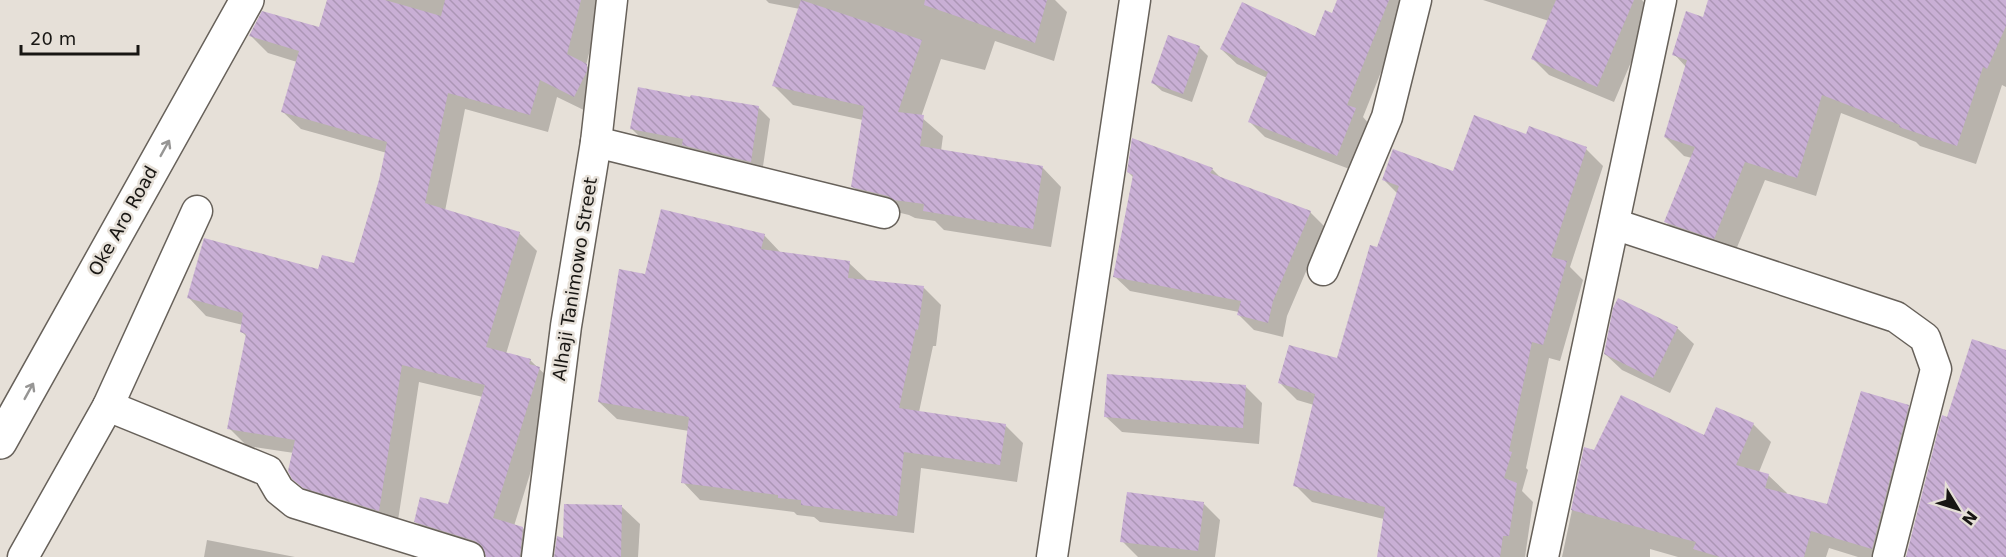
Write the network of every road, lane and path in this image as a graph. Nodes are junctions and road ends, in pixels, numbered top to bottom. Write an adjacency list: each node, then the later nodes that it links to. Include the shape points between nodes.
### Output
1 (247, 0): 12 (main road, Oke Aro Road, one-way to 1)
2 (612, 0): 6 (street, Alhaji Tanimowo Street)
3 (1135, 0): 16 (street)
4 (1416, 0): 10 (street, via 1387,117)
5 (1661, 0): 9 (street)
6 (596, 142): 8 (street); 15 (street, Alhaji Tanimowo Street, via 566,326)
7 (197, 211): 11 (street)
8 (884, 213)
9 (1614, 224): 17 (street); 18 (street, via 1896,317 1925,338 1936,369)
10 (1323, 270)
11 (108, 406): 13 (street); 14 (street, via 268,471 279,490 295,503)
12 (0, 442)
13 (23, 557)
14 (469, 557)
15 (537, 557)
16 (1052, 557)
17 (1543, 557)
18 (1888, 557)

